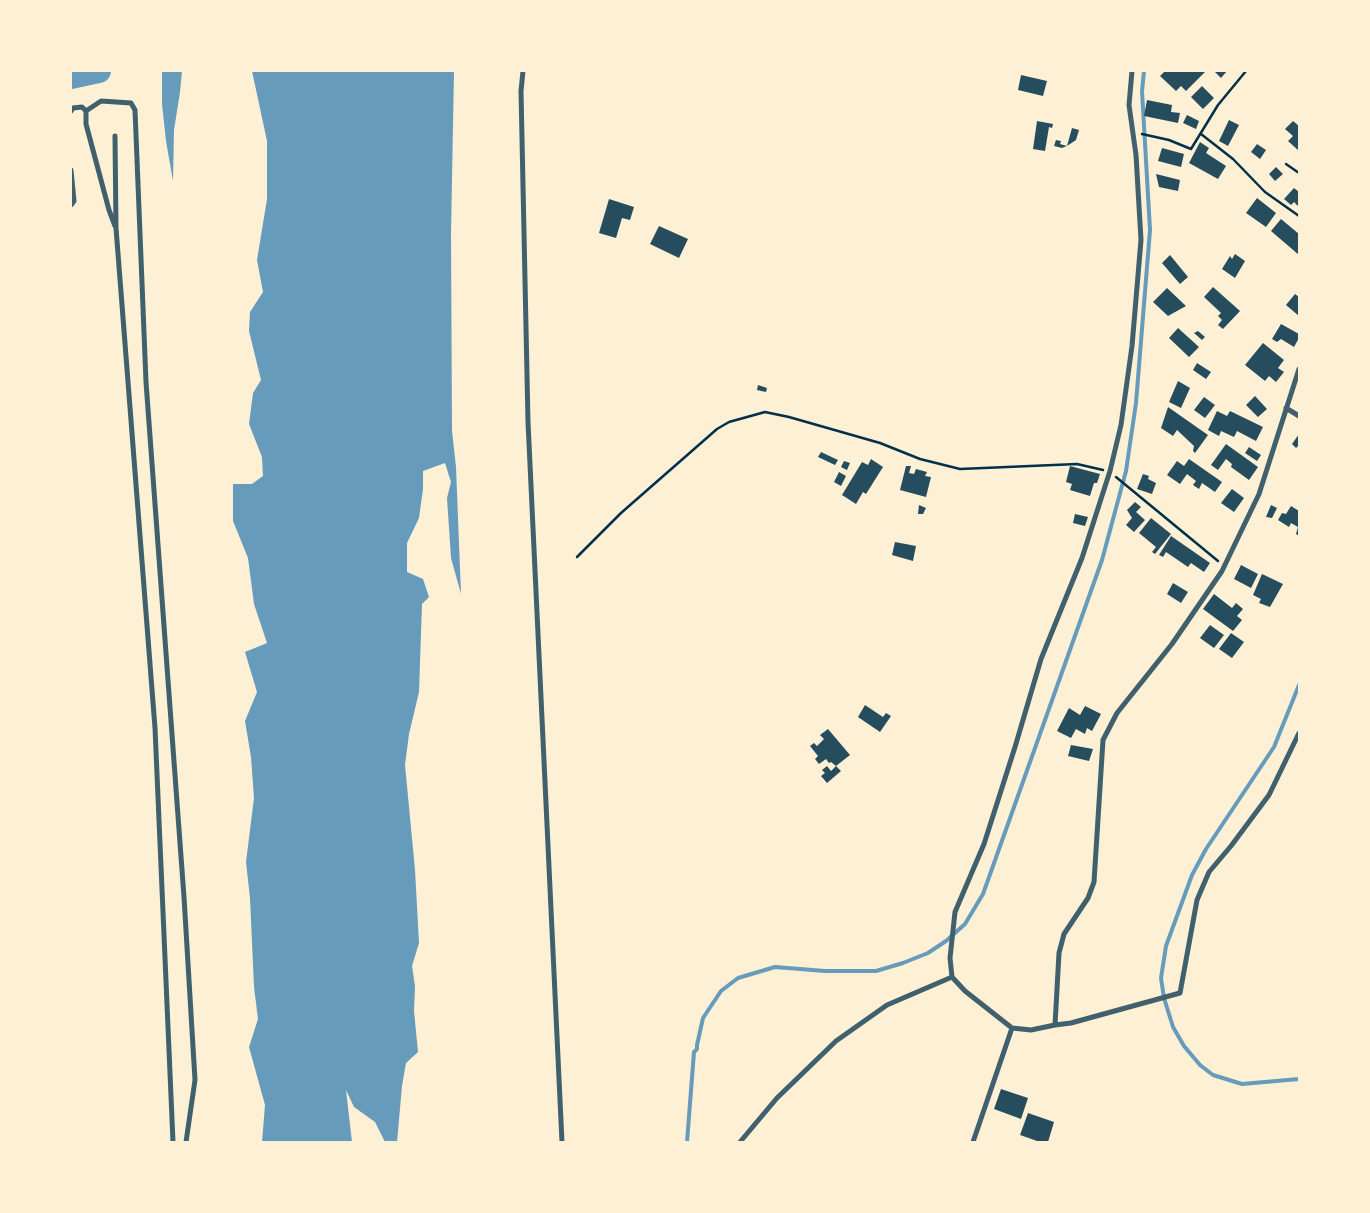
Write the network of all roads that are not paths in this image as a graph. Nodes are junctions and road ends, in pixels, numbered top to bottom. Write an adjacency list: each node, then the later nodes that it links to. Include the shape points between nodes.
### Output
1 (522, 71): 18 (street, via 528,422)
2 (1132, 71): 13 (street, via 1129,105 1141,240 1121,425 1082,558 1041,659 984,844 955,912 950,958)
3 (86, 110): 4 (street, via 82,106); 8 (street, via 86,124); 17 (street, via 101,101 132,103 135,110 146,382 195,1080)
4 (71, 111)
5 (115, 136): 8 (street)
6 (71, 170): 7 (street, via 74,201)
7 (71, 206)
8 (116, 228): 16 (street, via 155,728)
9 (1299, 369): 10 (street)
10 (1286, 408): 11 (street); 14 (street, via 1259,494 1222,571 1172,644 1117,713 1103,740 1094,882 1088,898 1064,934 1059,953)
11 (1299, 416)
12 (1299, 733): 14 (street, via 1269,795 1209,872 1197,900 1180,994 1072,1023)
13 (952, 977): 15 (street); 19 (street, via 887,1006 836,1041 777,1098)
14 (1055, 1024): 15 (street, via 1031,1030)
15 (1012, 1028): 20 (street)
16 (173, 1142)
17 (186, 1142)
18 (562, 1142)
19 (740, 1142)
20 (973, 1142)

